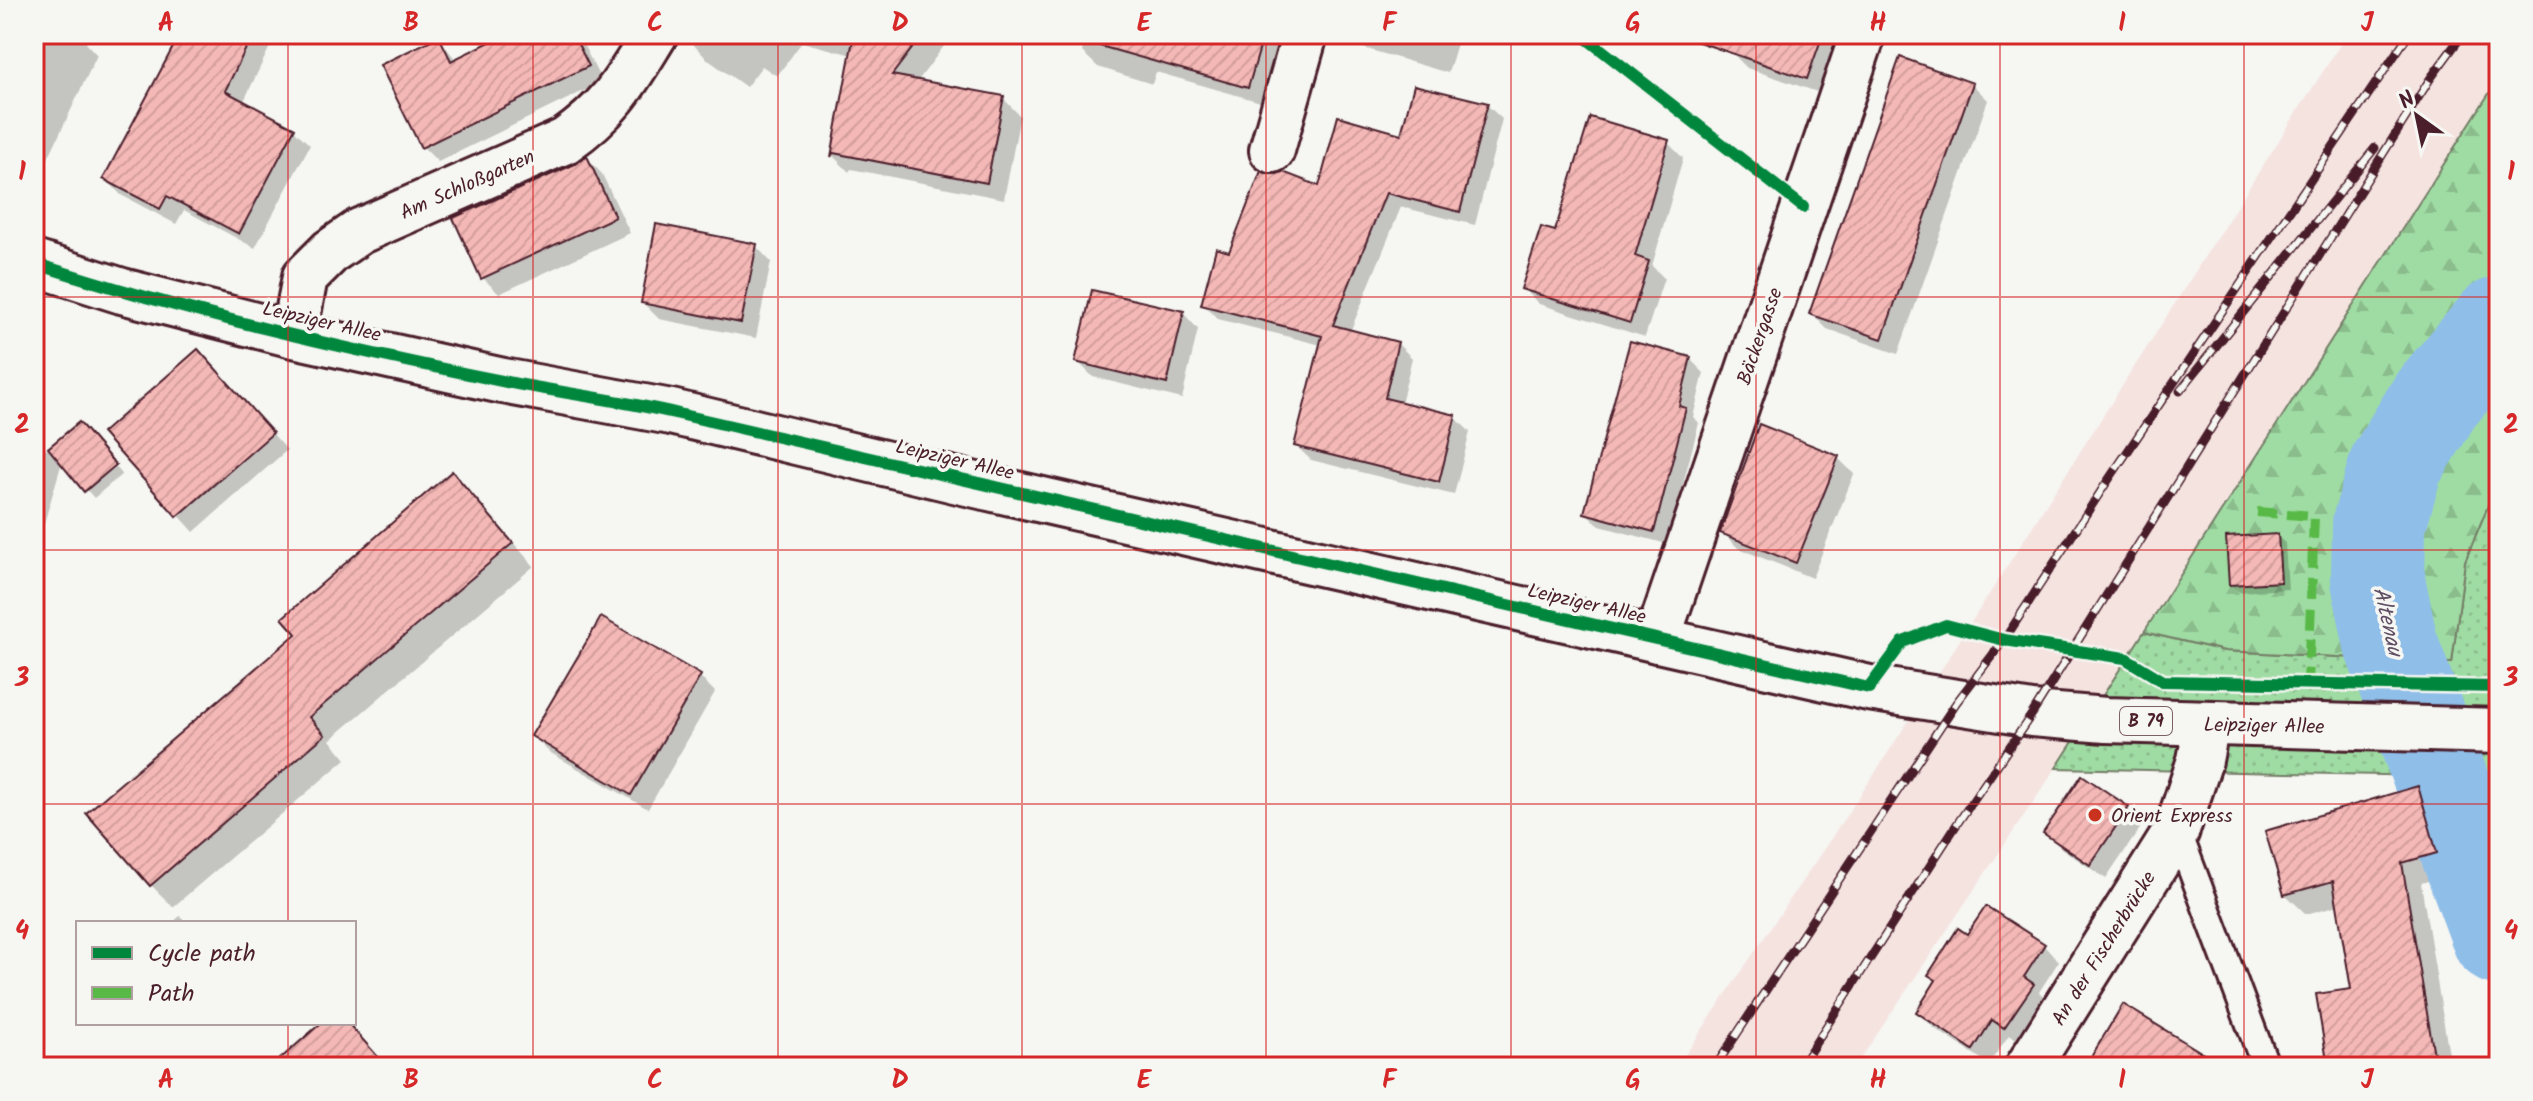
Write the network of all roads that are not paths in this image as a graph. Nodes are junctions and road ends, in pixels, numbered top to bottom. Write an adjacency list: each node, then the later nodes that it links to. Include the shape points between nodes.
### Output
1 (655, 34): 6 (main road, Am Schloßgarten, via 615,98 565,141 360,231 331,251 305,277)
2 (1305, 34): 4 (main road)
3 (1863, 34): 7 (main road, Bäckergasse)
4 (1272, 150)
5 (34, 263): 6 (main road, Leipziger Allee / B 79)
6 (294, 335): 7 (main road, Leipziger Allee / B 79, via 671,412)
7 (1657, 640): 8 (main road, Leipziger Allee / B 79, via 1869,688 1998,709)
8 (2207, 724): 9 (main road, Leipziger Allee / B 79); 10 (main road, An der Fischerbrücke)
9 (2482, 730)
10 (2177, 830): 11 (main road, An der Fischerbrücke); 12 (lane)
11 (2028, 1067)
12 (2266, 1067)

